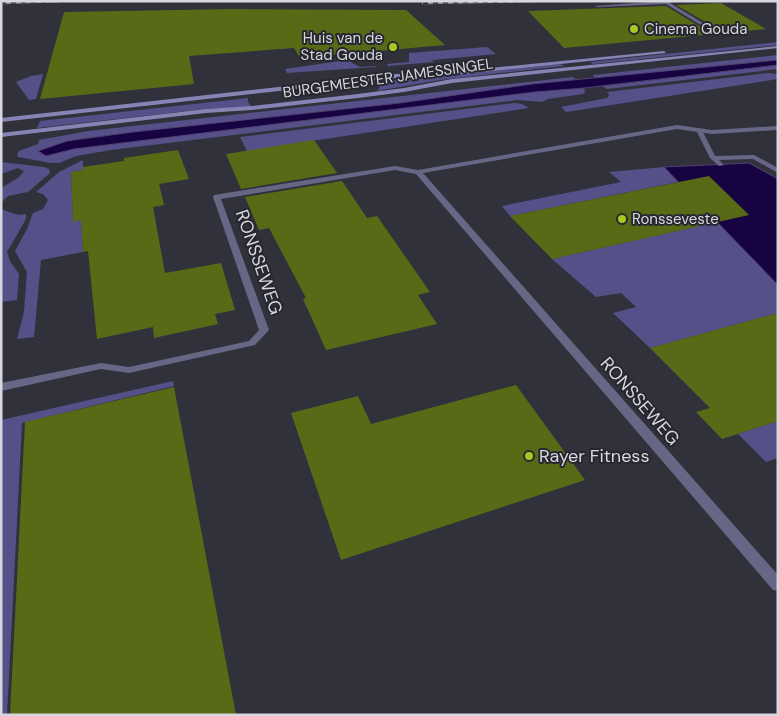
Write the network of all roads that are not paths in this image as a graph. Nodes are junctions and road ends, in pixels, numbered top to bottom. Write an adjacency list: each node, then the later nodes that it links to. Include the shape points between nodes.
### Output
1 (676, 1): 2 (street, via 665,2)
2 (668, 3): 3 (street); 4 (street)
3 (596, 6)
4 (706, 26)
5 (778, 47): 9 (main road, BURGEMEESTER JAMESSINGEL, via 452,80)
6 (670, 51): 7 (main road, BURGEMEESTER JAMESSINGEL)
7 (362, 80): 8 (main road, BURGEMEESTER JAMESSINGEL); 9 (main road, via 375,86)
8 (274, 89): 10 (main road, via 259,98); 11 (main road, BURGEMEESTER JAMESSINGEL)
9 (358, 96): 10 (main road, BURGEMEESTER JAMESSINGEL)
10 (272, 106): 14 (main road, BURGEMEESTER JAMESSINGEL)
11 (1, 120)
12 (778, 128): 13 (street, RONSSEWEG)
13 (699, 130): 15 (street); 18 (street, RONSSEWEG, via 677,128)
14 (1, 135)
15 (713, 158): 16 (street); 17 (street, via 754,157)
16 (721, 165)
17 (778, 170)
18 (418, 172): 19 (street, RONSSEWEG, via 395,168 217,197 264,330 252,343 129,370 101,366); 20 (street, RONSSEWEG)
19 (1, 387)
20 (778, 585)

